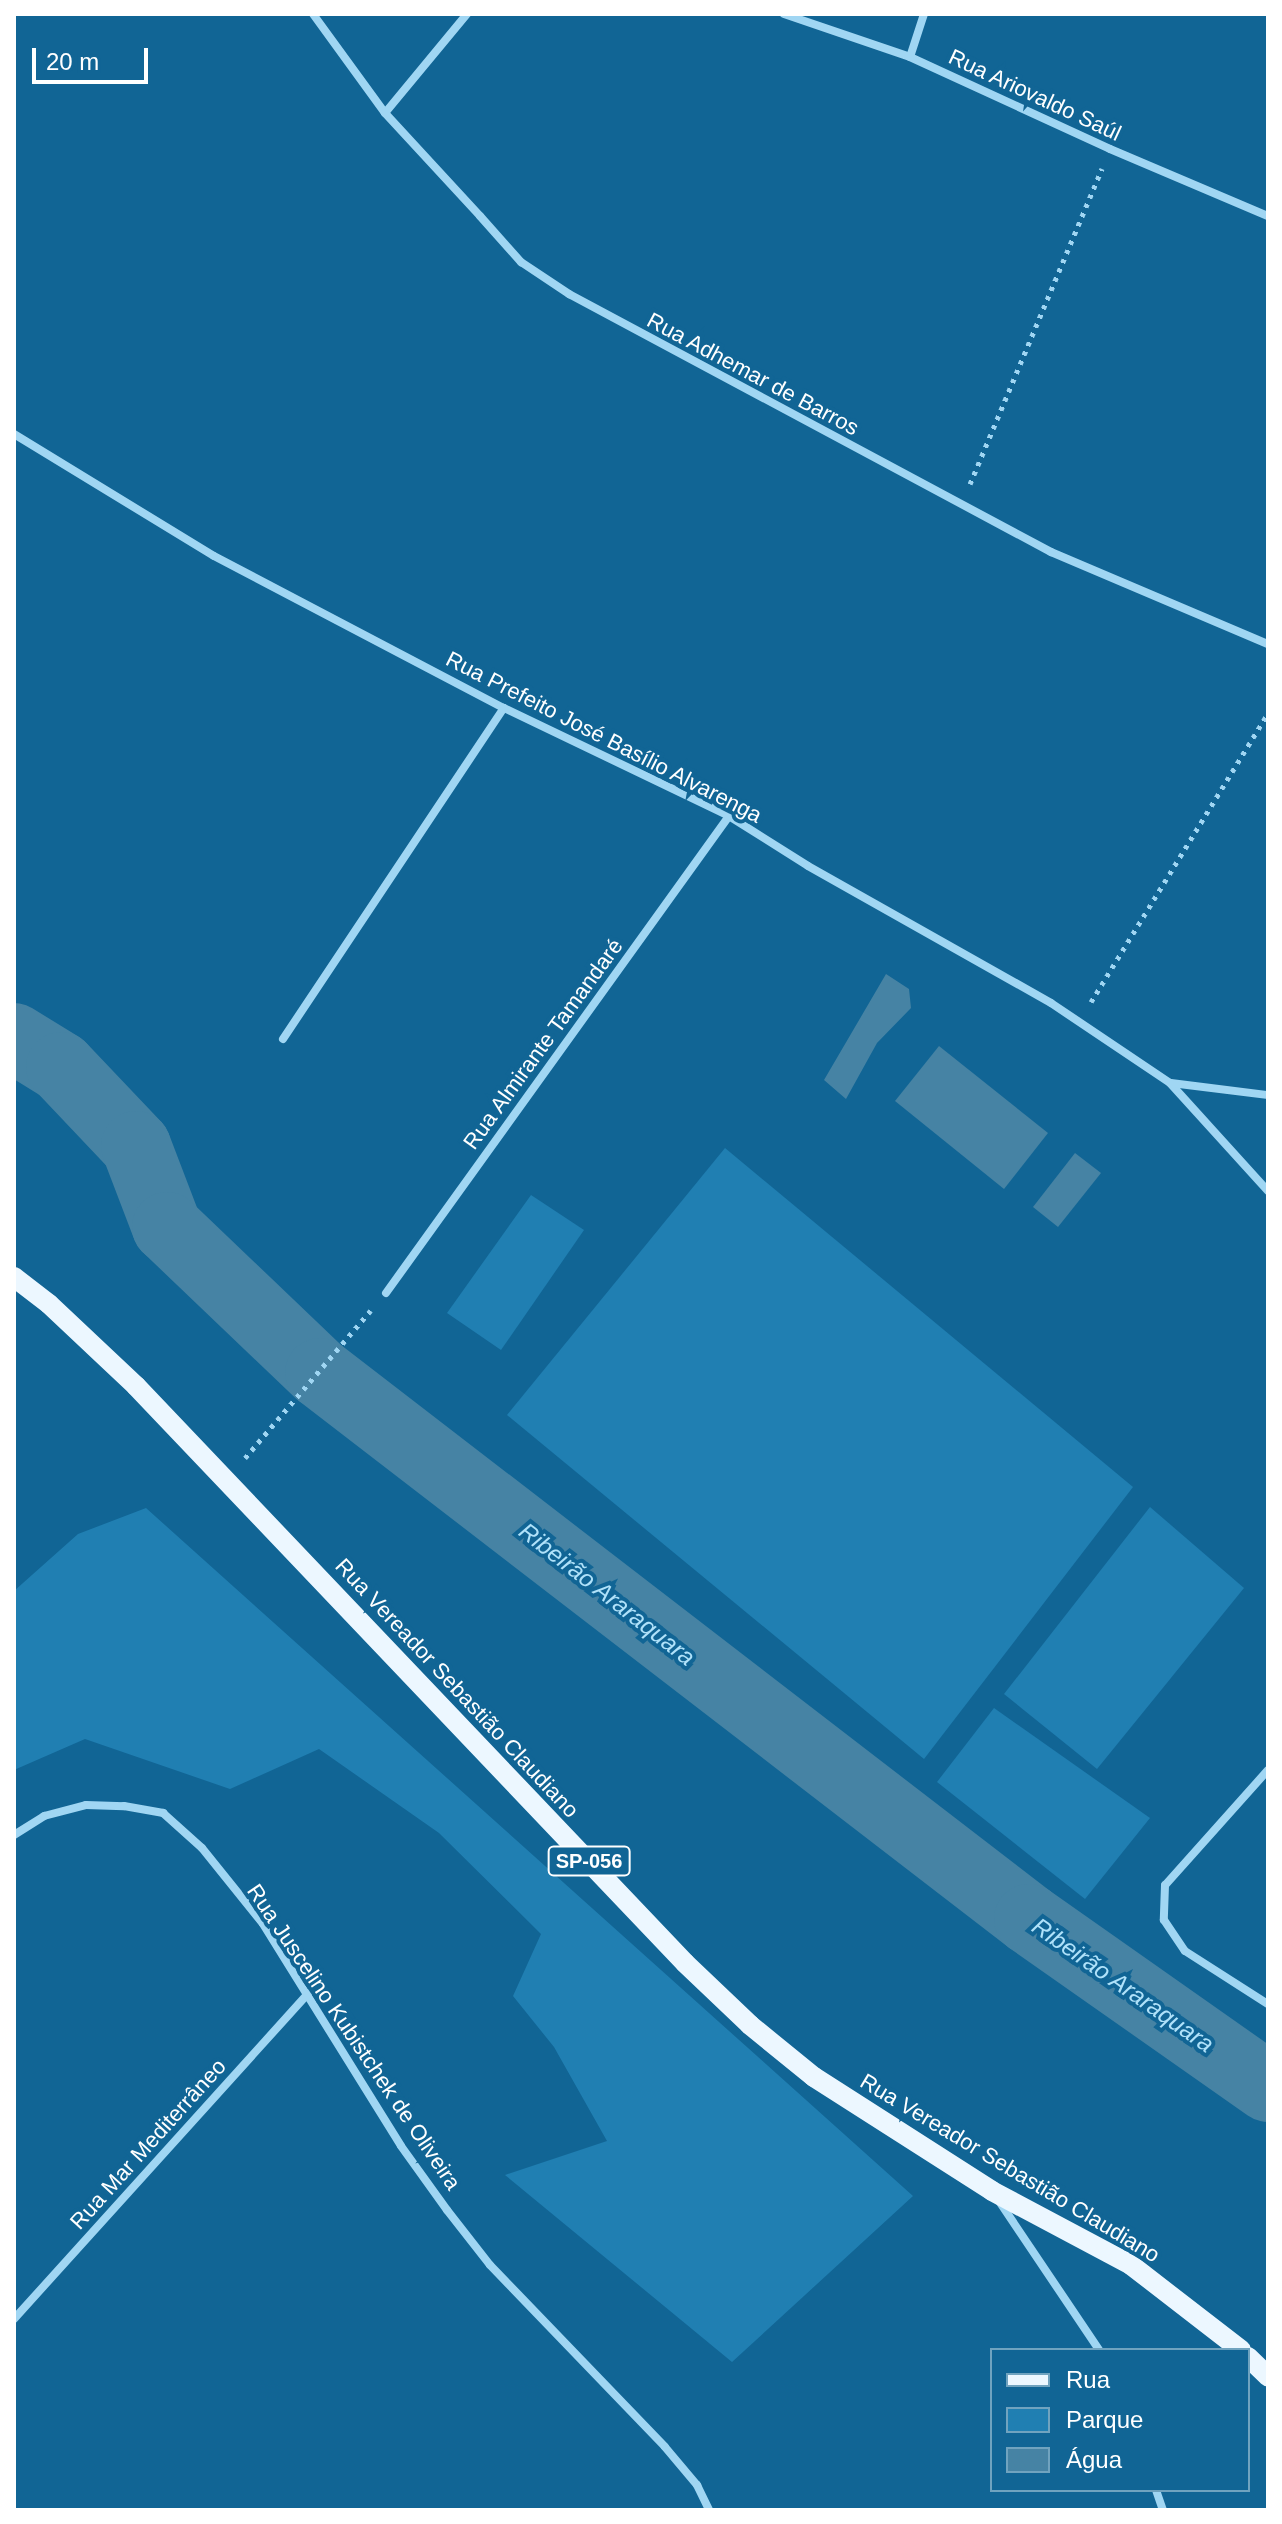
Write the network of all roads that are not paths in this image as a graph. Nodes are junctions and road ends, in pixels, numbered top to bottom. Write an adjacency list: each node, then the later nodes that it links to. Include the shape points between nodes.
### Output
1 (313, 14): 6 (street, Rua Adhemar de Barros)
2 (467, 14): 6 (street)
3 (784, 14): 5 (street, Rua Ariovaldo Saúl)
4 (924, 14): 5 (street)
5 (910, 57): 7 (street, Rua Ariovaldo Saúl)
6 (385, 113): 9 (street, Rua Adhemar de Barros, via 521,262 569,294 961,507 1051,552)
7 (1268, 216)
8 (14, 434): 10 (street, Rua Prefeito José Basílio Alvarenga, via 214,556)
9 (1268, 644)
10 (504, 708): 11 (street, Rua Prefeito José Basílio Alvarenga); 12 (street)
11 (729, 816): 13 (street, Rua Prefeito José Basílio Alvarenga, via 1079,1022); 17 (street, Rua Almirante Tamandaré)
12 (283, 1039)
13 (1170, 1083): 14 (street); 15 (street, Rua Prefeito José Basílio Alvarenga)
14 (1268, 1095)
15 (1268, 1191)
16 (14, 1277): 22 (main road, Rua Vereador Sebastião Claudiano / SP-056, via 136,1386 750,2025 814,2077)
17 (386, 1293)
18 (1268, 1770): 21 (street, via 1165,1885 1164,1920 1185,1951)
19 (14, 1835): 20 (street, Rua Juscelino Kubistchek de Oliveira, via 44,1816 86,1805 163,1813 202,1848)
20 (309, 1993): 23 (street, Rua Mar Mediterrâneo); 28 (street, Rua Juscelino Kubistchek de Oliveira, via 401,2146 447,2210 490,2265 681,2466)
21 (1268, 2004)
22 (992, 2191): 24 (street); 25 (main road, Rua Vereador Sebastião Claudiano / SP-056, via 1131,2265)
23 (14, 2319)
24 (1098, 2348)
25 (1238, 2348)
26 (1250, 2359): 27 (main road)
27 (1268, 2376)
28 (709, 2510)

